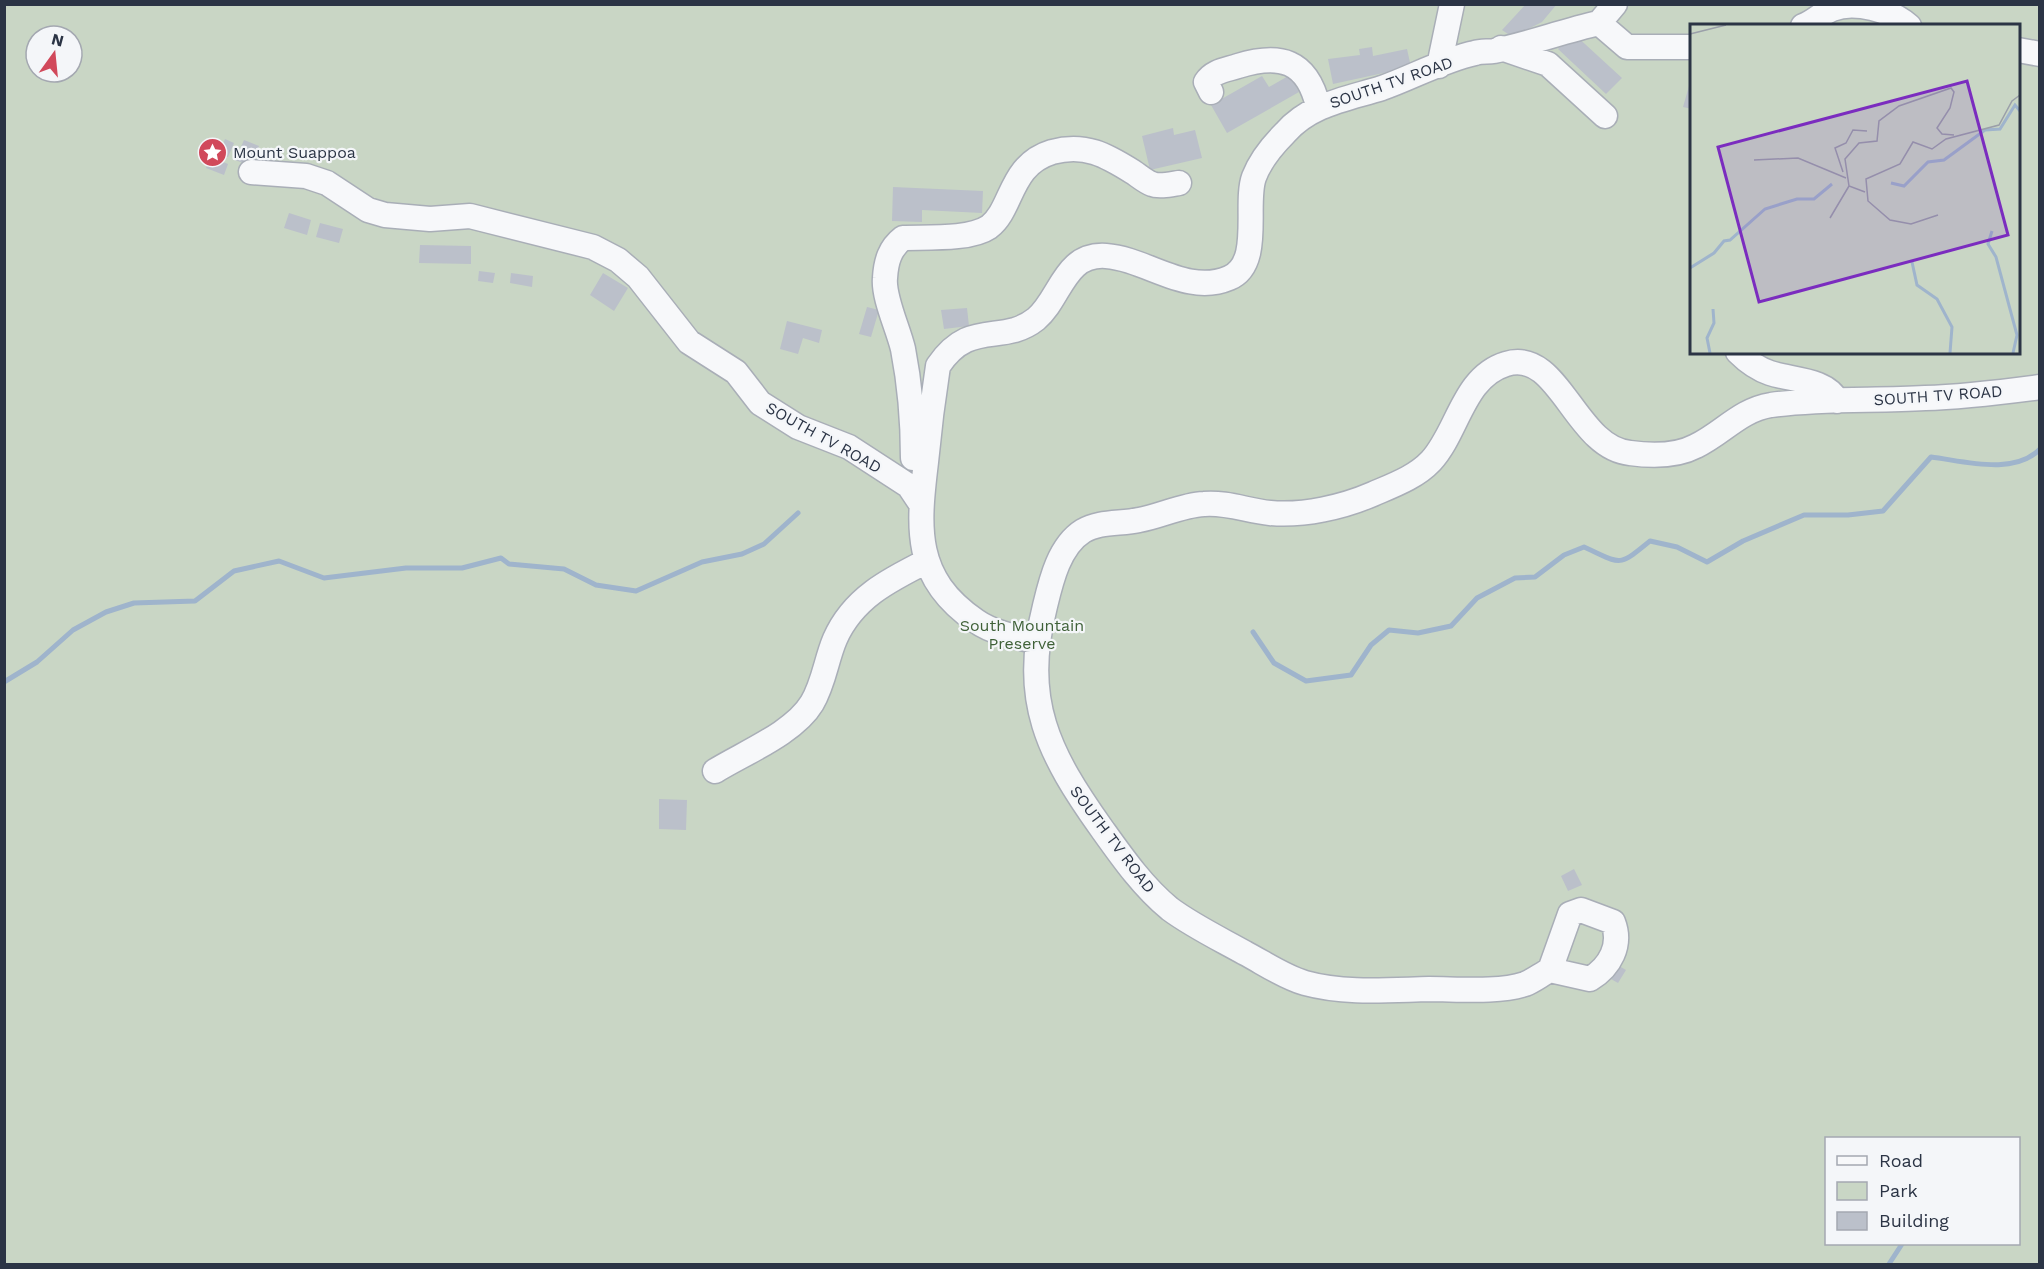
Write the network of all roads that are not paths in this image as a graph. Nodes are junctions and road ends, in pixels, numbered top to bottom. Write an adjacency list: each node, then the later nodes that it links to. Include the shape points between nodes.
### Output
1 (1452, 4): 10 (street)
2 (1615, 4): 3 (street)
3 (1599, 23): 6 (street, via 1627,47); 7 (street, SOUTH TV ROAD)
4 (1806, 24): 5 (street, via 1832,9 1853,4 1880,11)
5 (1905, 24)
6 (1690, 47)
7 (1502, 48): 10 (street, SOUTH TV ROAD); 13 (street, via 1548,64)
8 (2020, 50): 9 (street)
9 (2040, 54)
10 (1439, 66): 12 (street, SOUTH TV ROAD)
11 (1211, 92): 12 (street, via 1206,82 1211,74 1261,59 1281,59 1313,85)
12 (1318, 106): 19 (street, SOUTH TV ROAD, via 1286,131 1264,158 1254,178 1250,199 1250,245 1244,263 1230,278 1206,283 1186,281 1126,259 1089,258 1065,276 1036,319 1023,327 965,338 948,351 938,366)
13 (1605, 116)
14 (252, 172): 19 (street, SOUTH TV ROAD, via 306,176 327,183 368,210 385,215 430,219 470,216 593,247 618,260 638,277 689,342 736,372 760,403 798,427 849,447)
15 (1179, 183): 19 (street, via 1153,185 1104,154 1071,148 1049,153 1026,168 990,226 973,234 903,238 895,244 889,253 884,280 903,348 913,420)
16 (1740, 354): 18 (street, via 1767,372 1827,388)
17 (2040, 387): 18 (street, SOUTH TV ROAD, via 1930,398)
18 (1837, 401): 21 (street, SOUTH TV ROAD, via 1767,406 1746,413 1692,449 1622,453 1596,439 1551,378 1520,362 1508,362 1470,393 1430,463 1364,498 1291,514 1200,504 1138,521 1084,530 1070,542 1060,559)
19 (915, 495): 20 (street)
20 (927, 561): 21 (street, via 947,595 977,622); 22 (street, via 885,582 856,605 835,640 811,705 790,726)
21 (1036, 641): 23 (street, SOUTH TV ROAD, via 1036,689 1054,755 1072,786 1151,891 1171,910 1303,982 1351,990 1524,985)
22 (715, 771)
23 (1550, 970)

